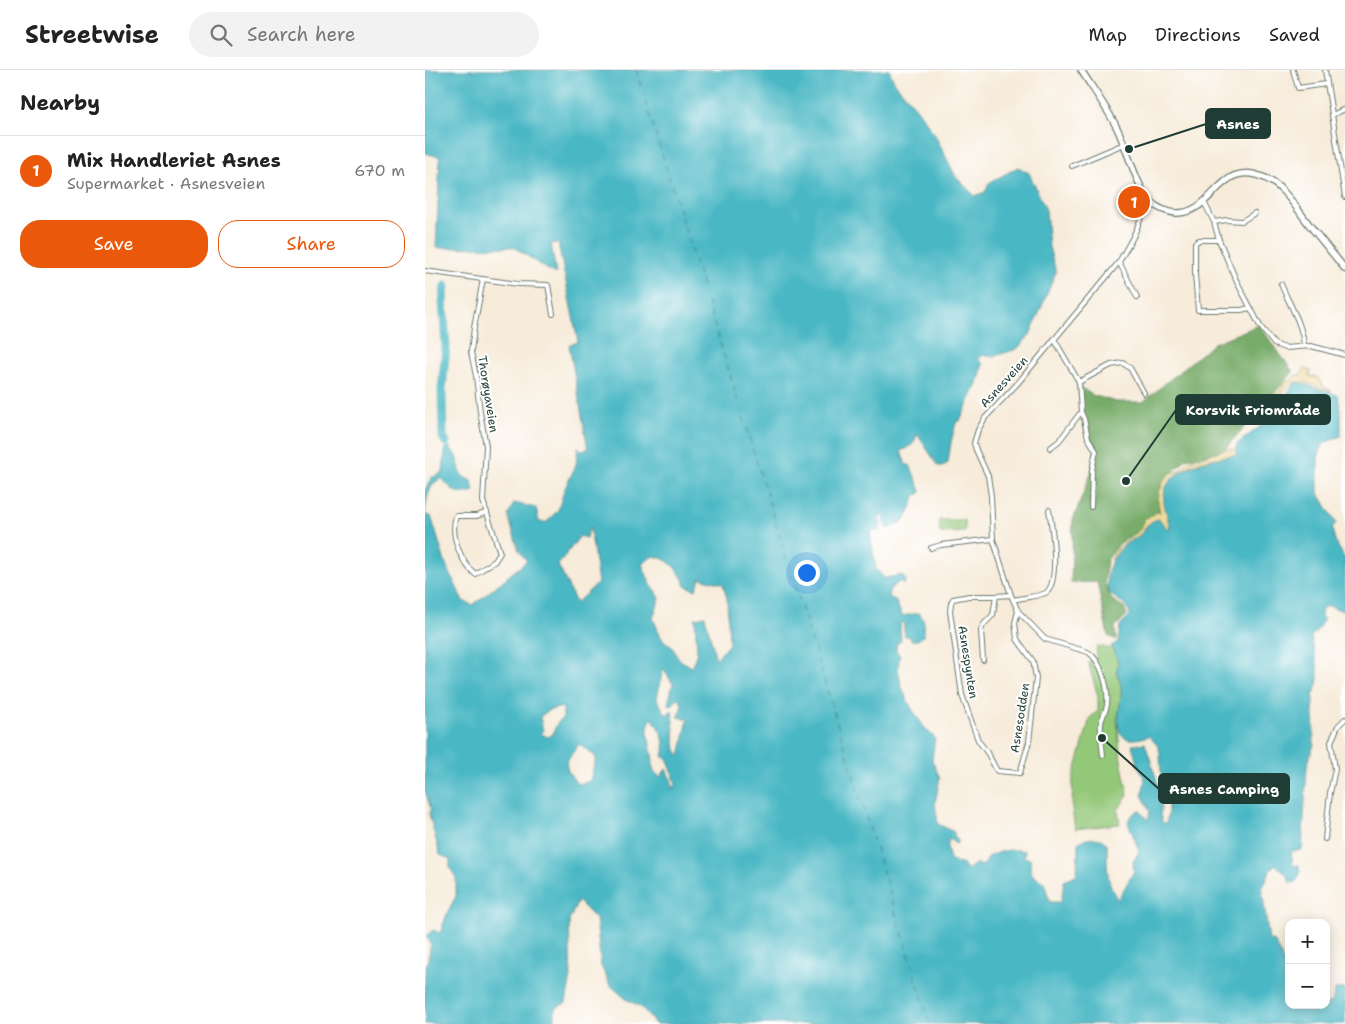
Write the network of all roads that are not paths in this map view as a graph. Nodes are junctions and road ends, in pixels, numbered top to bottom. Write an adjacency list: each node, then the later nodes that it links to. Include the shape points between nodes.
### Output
1 (1081, 70): 7 (main road)
2 (1293, 70): 4 (street, via 1298,88)
3 (1325, 70): 4 (street)
4 (1326, 84): 6 (street)
5 (1345, 109): 6 (street)
6 (1332, 115): 9 (street)
7 (1124, 144): 8 (street); 10 (main road)
8 (1072, 166)
9 (1345, 197)
10 (1149, 199): 11 (main road, via 1159,208 1173,212 1190,211); 15 (street, Asnesveien)
11 (1204, 202): 13 (street); 16 (main road, via 1232,177 1251,174 1265,178 1287,196)
12 (1255, 213): 13 (street, via 1242,221)
13 (1214, 222): 14 (street)
14 (1219, 240): 21 (street); 21 (street, via 1195,243 1198,310)
15 (1119, 262): 20 (street); 23 (street, Asnesveien)
16 (1345, 268)
17 (425, 271): 18 (street)
18 (483, 279): 22 (street, via 547,285); 32 (street, Thorøyaveien, via 471,352 486,446 482,495)
19 (1281, 284): 24 (street, via 1301,328)
20 (1137, 297)
21 (1250, 308): 24 (street, via 1274,344 1285,348)
22 (553, 314)
23 (1054, 339): 26 (street); 33 (street, Asnesveien, via 985,418 975,437 976,450 989,486)
24 (1304, 345): 25 (street)
25 (1345, 355)
26 (1079, 382): 27 (street, via 1111,365 1123,363 1130,368); 28 (street)
27 (1143, 393)
28 (1081, 412): 29 (street); 30 (street, via 1088,438 1096,451)
29 (1050, 448)
30 (1091, 507)
31 (1049, 510): 37 (street, via 1054,537 1051,586 1044,594)
32 (487, 512): 32 (street, Thorøyaveien, via 500,553 495,561 475,574 461,554 454,532 455,520 456,516)
33 (993, 539): 34 (street); 35 (street, Asnesveien)
34 (931, 548)
35 (1011, 595): 36 (street, Asnespynten); 37 (street, Asnesveien)
36 (996, 596): 39 (street, Asnespynten, via 993,615 981,630); 42 (street, Asnespynten, via 953,599 950,611 962,694 978,740 997,770)
37 (1013, 600): 38 (street, Asnesveien)
38 (1017, 611): 41 (street, Asnesveien, via 1045,639 1088,652 1096,658 1107,698 1101,724); 42 (street, Asnesodden, via 1017,639 1033,661 1036,678 1029,742)
39 (983, 660)
40 (1345, 718): 43 (street, via 1331,742 1335,769 1329,793)
41 (1103, 755)
42 (1020, 773)
43 (1325, 839)

